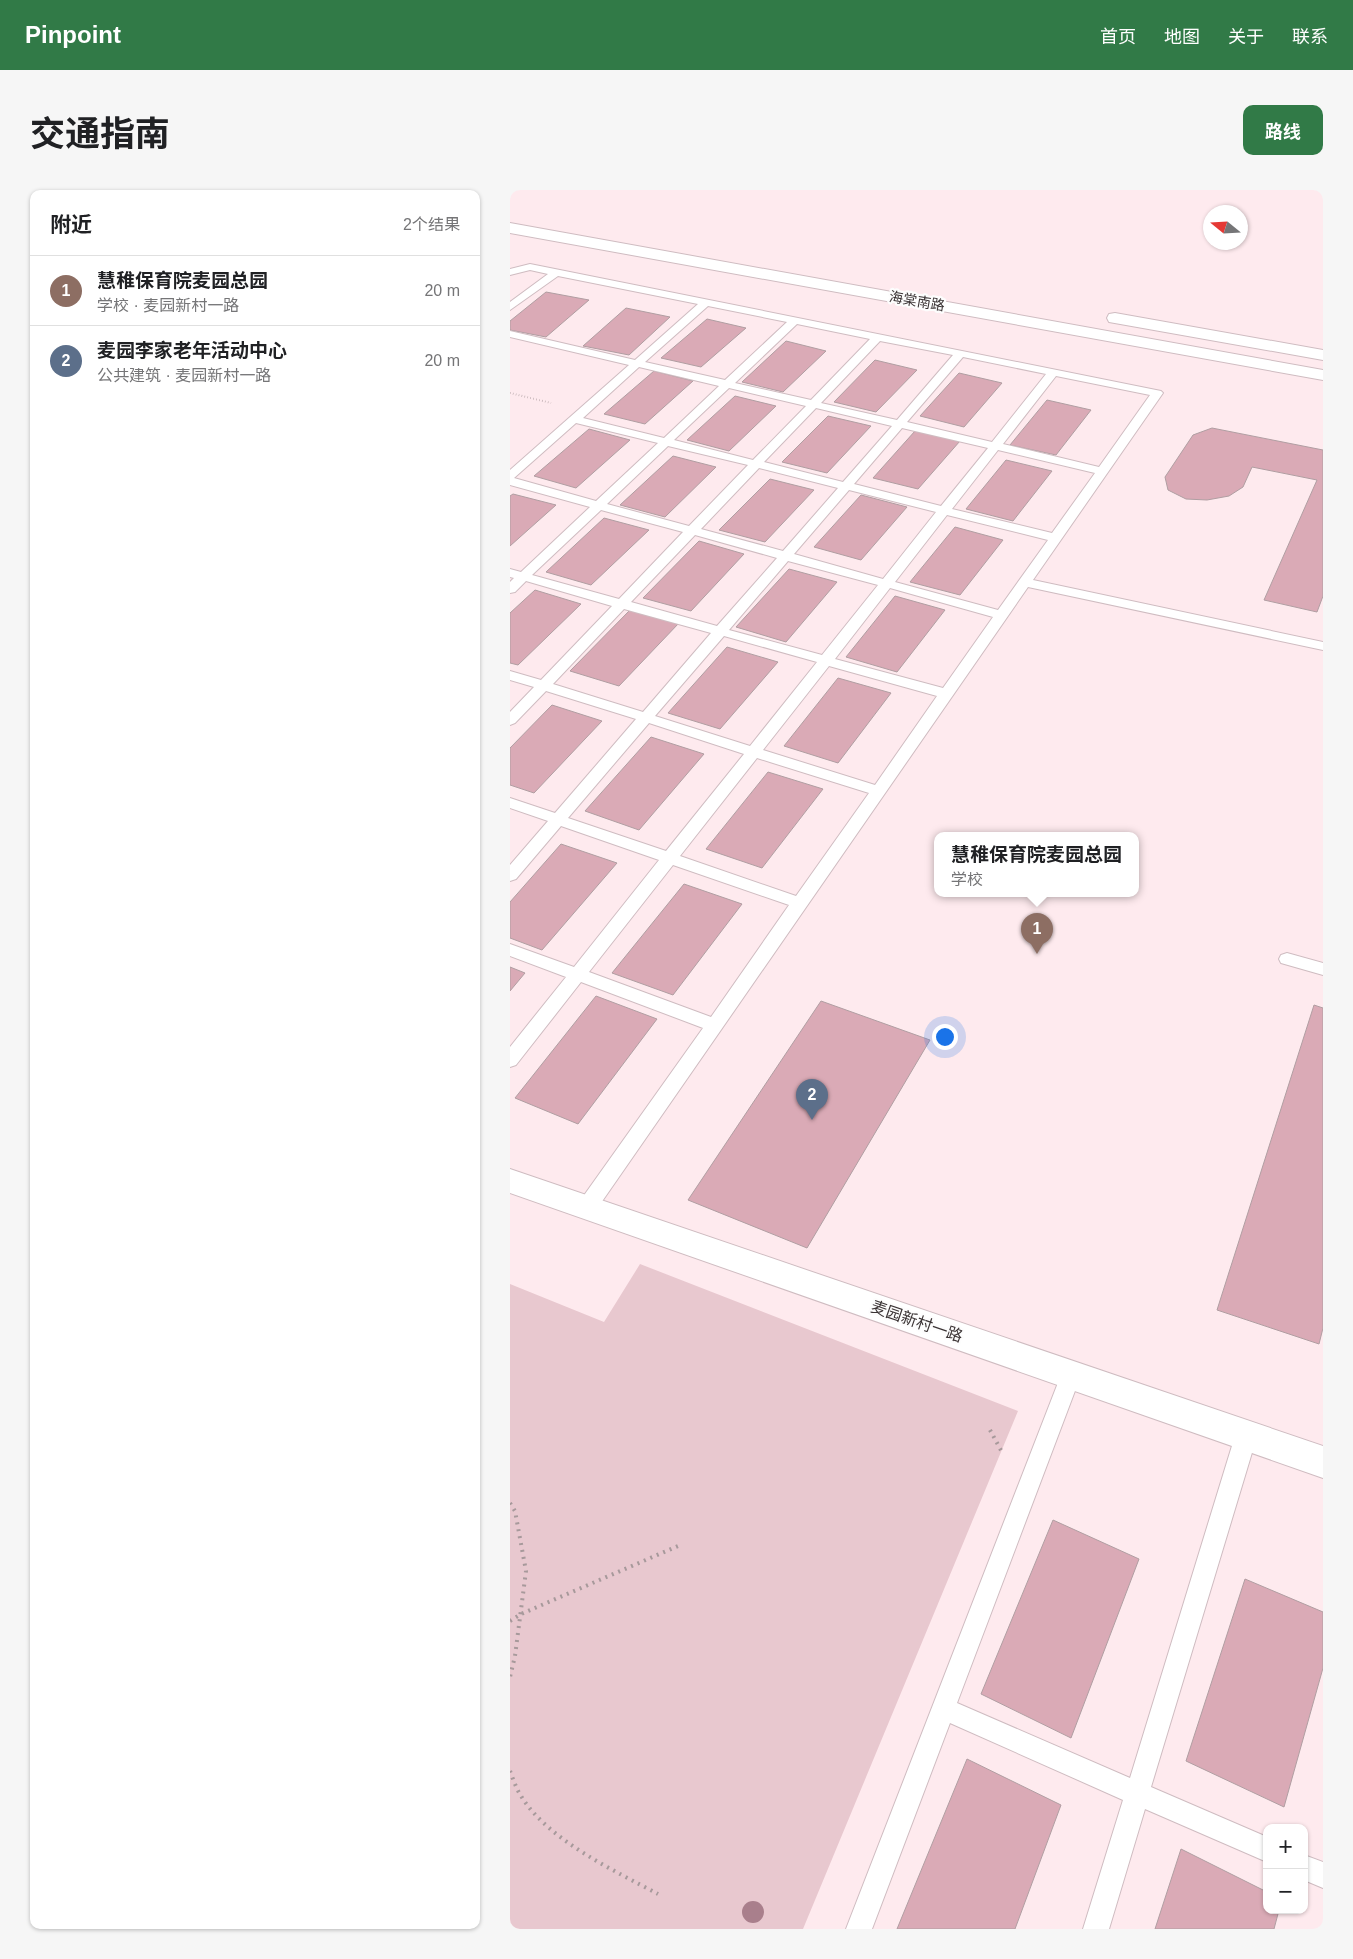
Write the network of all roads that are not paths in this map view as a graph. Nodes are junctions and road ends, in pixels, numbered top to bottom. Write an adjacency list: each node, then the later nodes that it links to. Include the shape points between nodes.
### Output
1 (510, 228): 14 (main road, 海棠南路)
2 (510, 272): 3 (lane, via 530,267)
3 (556, 272): 4 (lane); 5 (lane)
4 (706, 302): 7 (lane); 12 (lane)
5 (510, 307)
6 (1098, 315): 11 (main road)
7 (795, 320): 9 (lane); 15 (lane)
8 (510, 334): 12 (lane)
9 (878, 337): 10 (lane); 16 (lane)
10 (960, 354): 13 (lane); 18 (lane)
11 (1323, 355)
12 (637, 363): 15 (lane); 17 (lane)
13 (1053, 373): 20 (lane); 22 (lane, via 1157,394)
14 (1323, 375)
15 (728, 384): 16 (lane); 19 (lane)
16 (814, 404): 18 (lane); 21 (lane)
17 (574, 419): 19 (lane); 23 (lane)
18 (900, 424): 20 (lane); 25 (lane)
19 (666, 442): 21 (lane); 26 (lane)
20 (996, 446): 22 (lane); 27 (lane)
21 (756, 464): 25 (lane); 28 (lane)
22 (1103, 470): 29 (lane)
23 (510, 476)
24 (510, 481): 26 (lane)
25 (846, 486): 27 (lane); 30 (lane)
26 (599, 505): 28 (lane); 31 (lane)
27 (945, 510): 29 (lane); 33 (lane)
28 (692, 530): 30 (lane); 35 (lane)
29 (1056, 538): 32 (lane)
30 (786, 556): 33 (lane); 37 (lane)
31 (517, 575): 34 (lane); 35 (lane)
32 (1025, 582): 36 (lane); 38 (lane)
33 (887, 584): 36 (lane); 39 (lane)
34 (510, 589)
35 (622, 604): 37 (lane); 41 (lane)
36 (1002, 615): 42 (lane)
37 (721, 631): 39 (lane); 43 (lane)
38 (1323, 646)
39 (826, 661): 42 (lane); 45 (lane)
40 (510, 675): 41 (lane)
41 (543, 686): 43 (lane); 44 (lane)
42 (947, 694): 46 (lane)
43 (646, 718): 45 (lane); 48 (lane)
44 (510, 720)
45 (754, 752): 46 (lane); 49 (lane)
46 (879, 791): 51 (lane)
47 (510, 803): 48 (lane)
48 (558, 820): 49 (lane); 50 (lane)
49 (670, 858): 51 (lane); 55 (lane)
50 (510, 875)
51 (800, 903): 56 (lane)
52 (510, 950): 55 (lane)
53 (1287, 959): 54 (lane)
54 (1323, 969)
55 (577, 975): 56 (lane); 57 (lane)
56 (715, 1026): 59 (lane)
57 (510, 1060)
58 (510, 1181): 59 (main road, 麦园新村一路)
59 (587, 1207): 60 (main road, 麦园新村一路)
60 (1071, 1375): 61 (main road, 麦园新村一路); 63 (lane)
61 (1246, 1436): 62 (main road, 麦园新村一路); 64 (lane)
62 (1323, 1462)
63 (944, 1709): 64 (lane); 68 (lane)
64 (1137, 1794): 65 (lane); 69 (lane)
65 (1263, 1848)
66 (1308, 1869): 67 (lane)
67 (1323, 1875)
68 (859, 1929)
69 (1096, 1929)

